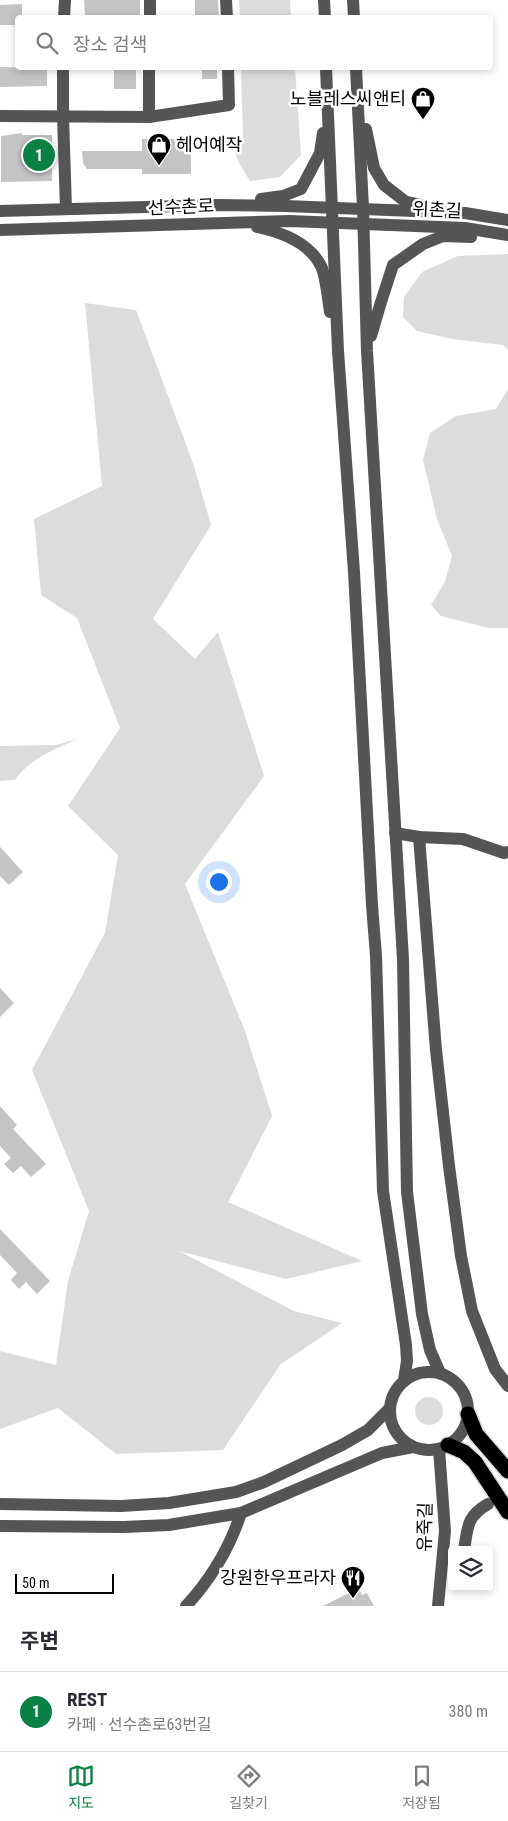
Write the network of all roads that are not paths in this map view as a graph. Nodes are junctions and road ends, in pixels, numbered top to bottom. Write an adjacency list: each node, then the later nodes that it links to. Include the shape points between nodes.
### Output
1 (65, 0): 6 (street)
2 (150, 0): 7 (street)
3 (226, 0): 8 (street)
4 (324, 0): 9 (street)
5 (353, 0): 10 (street)
6 (64, 15)
7 (150, 15)
8 (227, 15)
9 (325, 15)
10 (354, 15)
11 (64, 70): 19 (street)
12 (149, 70): 20 (street)
13 (228, 70): 20 (street, via 229,105)
14 (326, 70): 17 (street)
15 (356, 70): 16 (street)
16 (358, 90): 23 (street); 26 (street, via 374,168 384,185 406,202)
17 (327, 96): 21 (street, via 320,153 300,189 283,196); 22 (street)
18 (0, 116): 19 (street)
19 (63, 116): 20 (street); 24 (street)
20 (149, 117)
21 (218, 205): 22 (street, 선수촌로); 24 (street, 선수촌로)
22 (332, 208): 23 (street, 선수촌로); 29 (street)
23 (363, 208): 26 (street, 선수촌로); 30 (street)
24 (66, 209): 25 (street, 선수촌로)
25 (0, 211)
26 (465, 213): 27 (street)
27 (508, 220)
28 (237, 222): 29 (street, 선수촌로); 31 (street, 선수촌로); 33 (street, via 293,239 306,247 321,266)
29 (333, 223): 30 (street, 선수촌로); 33 (street)
30 (364, 223): 32 (street, 위촌길, via 465,228); 34 (street)
31 (0, 230)
32 (506, 235): 34 (street, via 443,236 423,244 393,265)
33 (338, 351): 39 (street, via 376,956 383,1191 406,1345)
34 (367, 351): 35 (street)
35 (395, 833): 36 (street); 38 (street, via 402,959 407,1192 422,1314 430,1350)
36 (419, 837): 37 (street, via 464,839); 40 (street, via 436,1050 461,1256 472,1311 494,1369)
37 (508, 852)
38 (440, 1373): 39 (street, via 421,1372); 42 (street, via 460,1386 466,1396)
39 (404, 1380): 41 (street, via 394,1392)
40 (508, 1386)
41 (389, 1409): 43 (street, via 395,1431); 46 (street, via 368,1430 342,1446 236,1492 169,1503 131,1505)
42 (468, 1414): 44 (street, via 463,1431); 45 (highway, via 476,1434)
43 (413, 1447): 44 (street, via 424,1450); 49 (street, via 382,1453)
44 (443, 1447): 48 (highway, via 464,1452 475,1462); 53 (street, 유죽길, via 445,1531)
45 (508, 1471)
46 (0, 1504)
47 (488, 1504): 51 (street, via 471,1518)
48 (508, 1512)
49 (241, 1513): 50 (street, via 169,1525); 55 (street, via 234,1535 220,1560)
50 (0, 1526)
51 (465, 1546)
52 (448, 1578): 53 (street)
53 (440, 1587): 54 (street, 유죽길)
54 (435, 1604)
55 (186, 1606)

